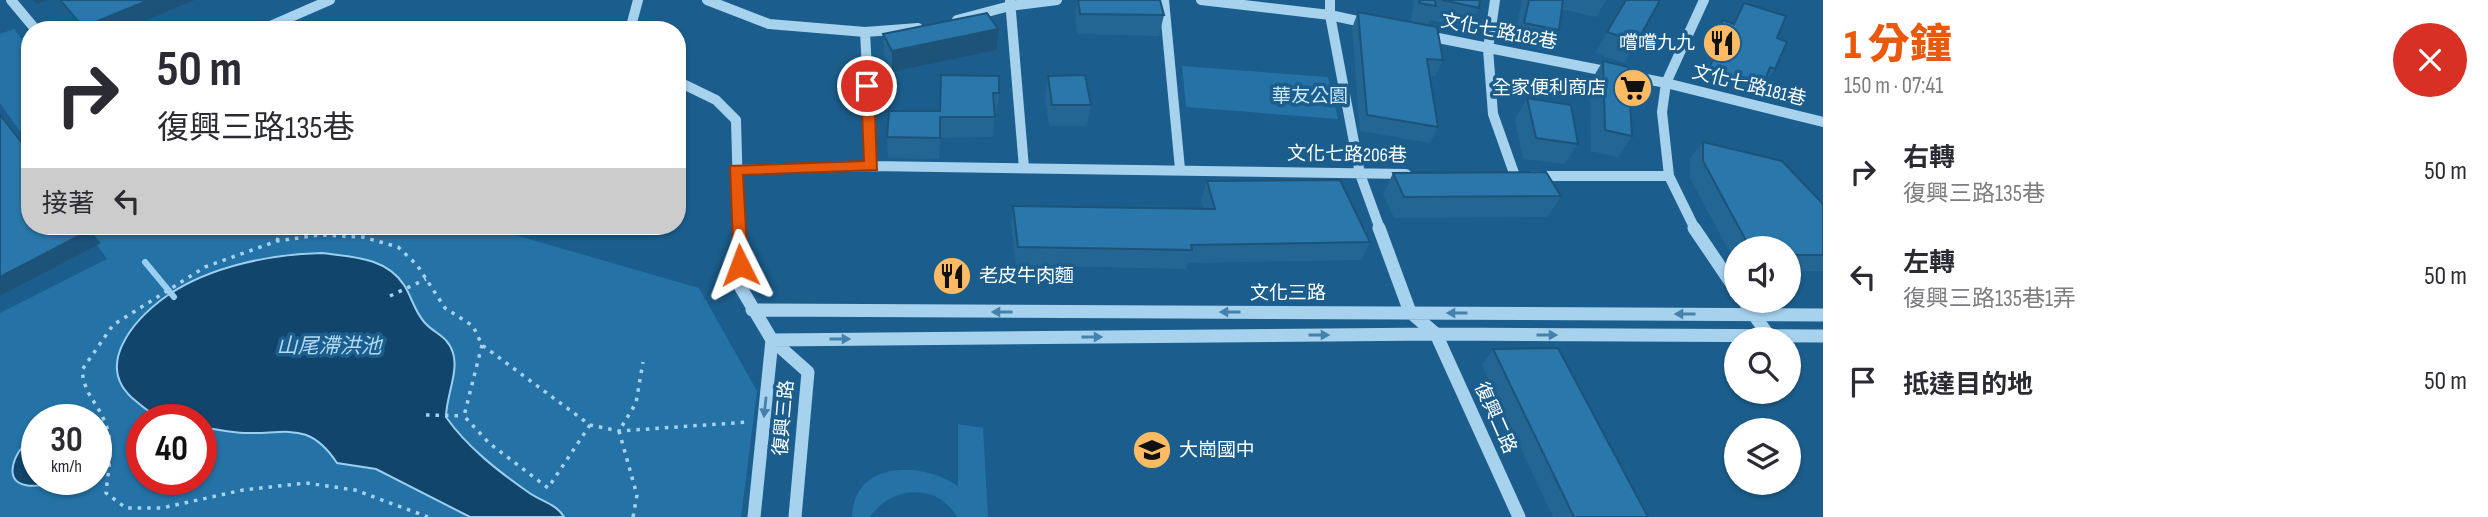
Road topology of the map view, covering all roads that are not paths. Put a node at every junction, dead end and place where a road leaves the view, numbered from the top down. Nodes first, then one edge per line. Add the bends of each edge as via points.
1 (11, 0) edge
2 (330, 0) edge
3 (638, 0) edge
4 (707, 0) edge
5 (1057, 0) edge
6 (1164, 0) edge
7 (1201, 0) edge
8 (1330, 0) edge
9 (1495, 0) edge
10 (1704, 0) edge
11 (1010, 3) edge
12 (1330, 15) junction
13 (28, 21) edge
14 (282, 21) edge
15 (632, 21) edge
16 (1382, 27) edge
17 (864, 32) junction
18 (1409, 32) edge
19 (1488, 49) junction
20 (1666, 83) junction
21 (686, 85) edge
22 (1823, 122) edge
23 (872, 166) junction
24 (1024, 168) junction
25 (1180, 169) junction
26 (736, 170) junction
27 (1360, 174) junction
28 (1424, 174) edge
29 (1502, 176) edge
30 (1515, 176) junction
31 (1669, 176) junction
32 (1724, 272) edge
33 (752, 310) junction
34 (1410, 312) junction
35 (1753, 315) junction
36 (1823, 315) edge
37 (1763, 327) edge
38 (1436, 334) junction
39 (1724, 335) edge
40 (1801, 336) edge
41 (1823, 336) edge
42 (772, 340) junction
43 (754, 517) edge
44 (794, 517) edge
45 (1519, 517) edge

1 - 13 street
2 - 14 street
3 - 15 street
4 - 17 street via 769,24
5 - 11 street
6 - 25 street
7 - 12 street
8 - 12 street
9 - 19 street
10 - 20 street
11 - 17 street via 935,25
11 - 24 street
12 - 16 street
12 - 27 street
17 - 23 street
18 - 19 street, 文化七路182巷
19 - 20 street, 文化七路182巷
19 - 30 street via 1493,114
20 - 22 street, 文化七路181巷
20 - 31 street via 1662,112
21 - 26 street, 復興三路 via 716,100 736,121
23 - 24 street, 文化七路206巷
23 - 26 street, 文化七路206巷
24 - 25 street, 文化七路206巷
25 - 27 street, 文化七路206巷
26 - 33 street, 復興三路 via 741,288
27 - 28 street, 文化七路206巷
27 - 34 street
29 - 30 street
30 - 31 street
31 - 32 street via 1695,229
34 -> 33 street, 文化三路
33 - 42 street, 復興三路
35 -> 34 street, 文化三路
34 - 38 street
35 - 36 street, 文化三路
35 - 37 street
38 -> 39 street
42 -> 38 street
38 - 45 street, 復興二路
40 - 41 street
42 -> 43 street, 復興三路
42 - 44 street, 復興三路 via 808,372

